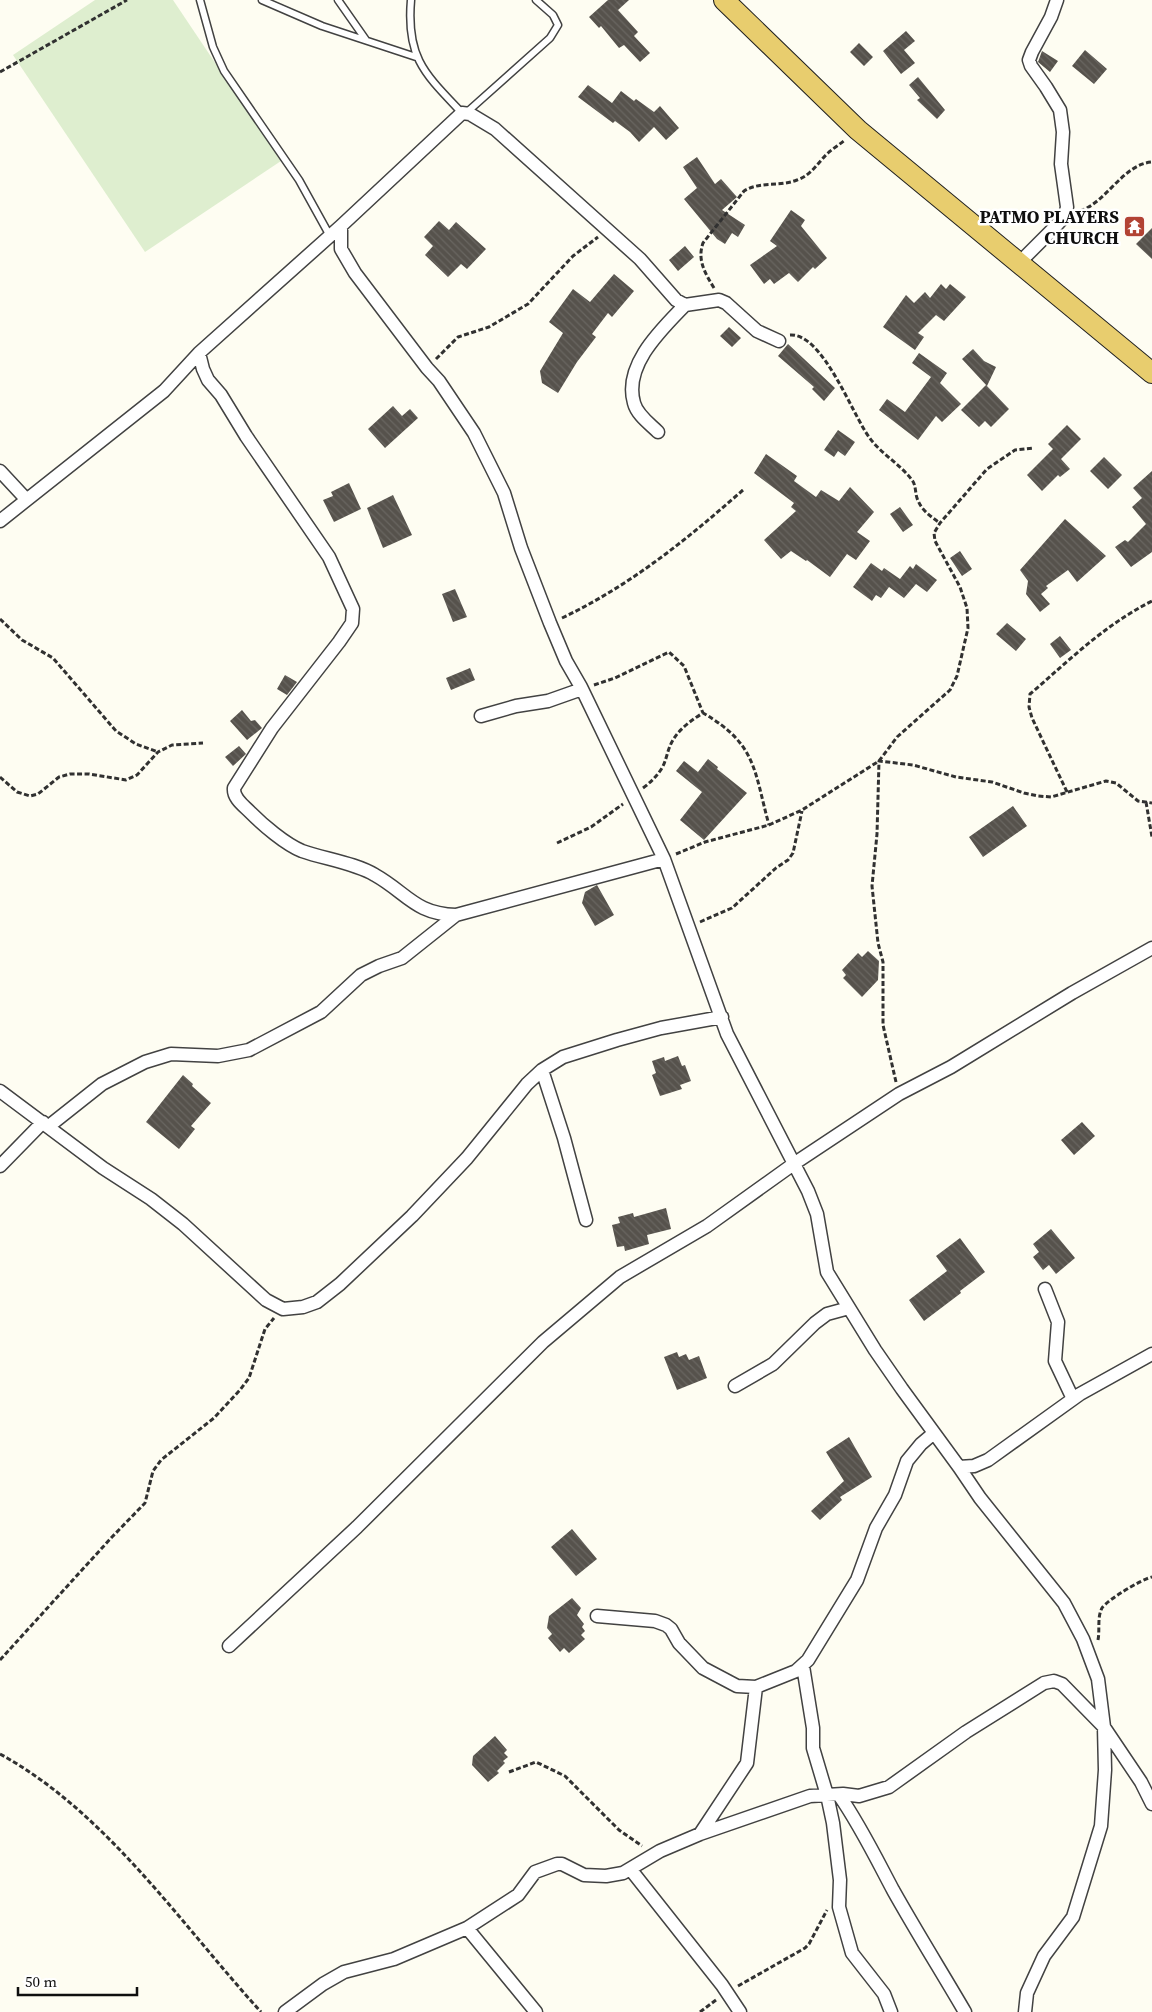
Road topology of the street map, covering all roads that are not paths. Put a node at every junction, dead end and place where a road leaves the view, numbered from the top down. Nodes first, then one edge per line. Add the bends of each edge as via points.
1 (200, 0) edge
2 (262, 0) edge
3 (338, 0) edge
4 (412, 0) edge
5 (536, 0) edge
6 (724, 0) edge
7 (1057, 0) edge
8 (366, 40) junction
9 (416, 57) junction
10 (464, 113) junction
11 (341, 226) junction
12 (330, 236) junction
13 (1019, 263) junction
14 (685, 305) junction
15 (779, 341) road end
16 (199, 353) junction
17 (1152, 373) edge
18 (658, 432) dead end
19 (0, 471) edge
20 (26, 499) junction
21 (0, 521) edge
22 (581, 688) junction
23 (481, 716) dead end
24 (664, 859) junction
25 (456, 915) junction
26 (1152, 948) edge
27 (722, 1017) junction
28 (542, 1070) junction
29 (0, 1090) edge
30 (46, 1124) junction
31 (795, 1163) junction
32 (0, 1166) edge
33 (586, 1220) dead end
34 (1045, 1289) dead end
35 (849, 1308) junction
36 (1152, 1354) edge
37 (735, 1386) dead end
38 (1073, 1399) junction
39 (934, 1433) junction
40 (959, 1466) junction
41 (598, 1616) dead end
42 (229, 1646) dead end
43 (803, 1666) junction
44 (756, 1687) junction
45 (1104, 1727) junction
46 (833, 1795) junction
47 (1150, 1796) edge
48 (700, 1834) junction
49 (631, 1870) junction
50 (467, 1928) junction
51 (285, 2012) edge
52 (536, 2012) edge
53 (740, 2012) edge
54 (891, 2012) edge
55 (965, 2012) edge
56 (1025, 2012) edge

1 - 12 lane via 213,47 224,72 293,172
2 - 8 lane via 322,26
3 - 8 lane
4 - 9 lane via 410,33
5 - 10 lane via 554,15 558,25 550,38
6 - 13 highway via 858,130
7 - 13 street via 1029,60 1056,101 1062,121 1061,164 1067,207 1064,216
8 - 9 lane
9 - 10 lane via 430,80
10 - 11 street
10 - 14 street via 495,129 640,259 676,300
11 - 12 street
11 - 22 street via 341,249 346,259 439,381 474,433 504,493 550,623
12 - 16 street
13 - 17 highway
14 - 15 street via 719,300 757,331
14 - 18 street via 652,340 642,356 632,390 634,404 640,414
16 - 20 street via 164,391
16 - 25 street via 208,380 329,557 353,609 352,623 340,642 272,728 234,788 237,800 262,824 300,850 374,874 419,907 439,914
19 - 20 street
20 - 21 street
22 - 23 street via 548,701
22 - 24 street
24 - 25 street
24 - 27 street
25 - 30 street via 402,958 361,976 321,1012 249,1050 218,1056 171,1054 145,1062 102,1084
26 - 31 street via 951,1067 899,1094
27 - 28 street via 618,1040 563,1057
27 - 31 street
28 - 30 street via 467,1158 412,1216 340,1284 317,1302 303,1308 283,1309 266,1300 183,1224
28 - 33 street
29 - 30 street
30 - 32 street
31 - 35 street via 817,1214 827,1272
31 - 42 street via 707,1226 620,1277 543,1342 357,1527
34 - 38 street via 1058,1322 1055,1361
35 - 37 street via 827,1314 773,1364
35 - 39 street
36 - 38 street
38 - 40 street via 988,1460 974,1466
39 - 40 street
39 - 43 street via 907,1461 895,1495 876,1528 857,1580
40 - 45 street via 980,1498 1064,1603 1083,1639 1098,1679
41 - 44 street via 655,1621 666,1625 703,1668 737,1686
43 - 44 street
43 - 46 street via 813,1748
44 - 48 street via 747,1763
45 - 46 street via 1062,1684 1054,1681 1044,1683 966,1732 889,1787 859,1796
45 - 47 street
45 - 56 street via 1101,1826 1072,1917 1044,1956 1027,1993
46 - 48 street via 810,1796
46 - 54 street via 839,1907 850,1950 884,1994
46 - 55 street via 855,1818
48 - 49 street via 655,1854
49 - 50 street via 606,1876 584,1875 558,1864 535,1872 518,1895
49 - 53 street
50 - 51 street via 394,1959 344,1972
50 - 52 street

